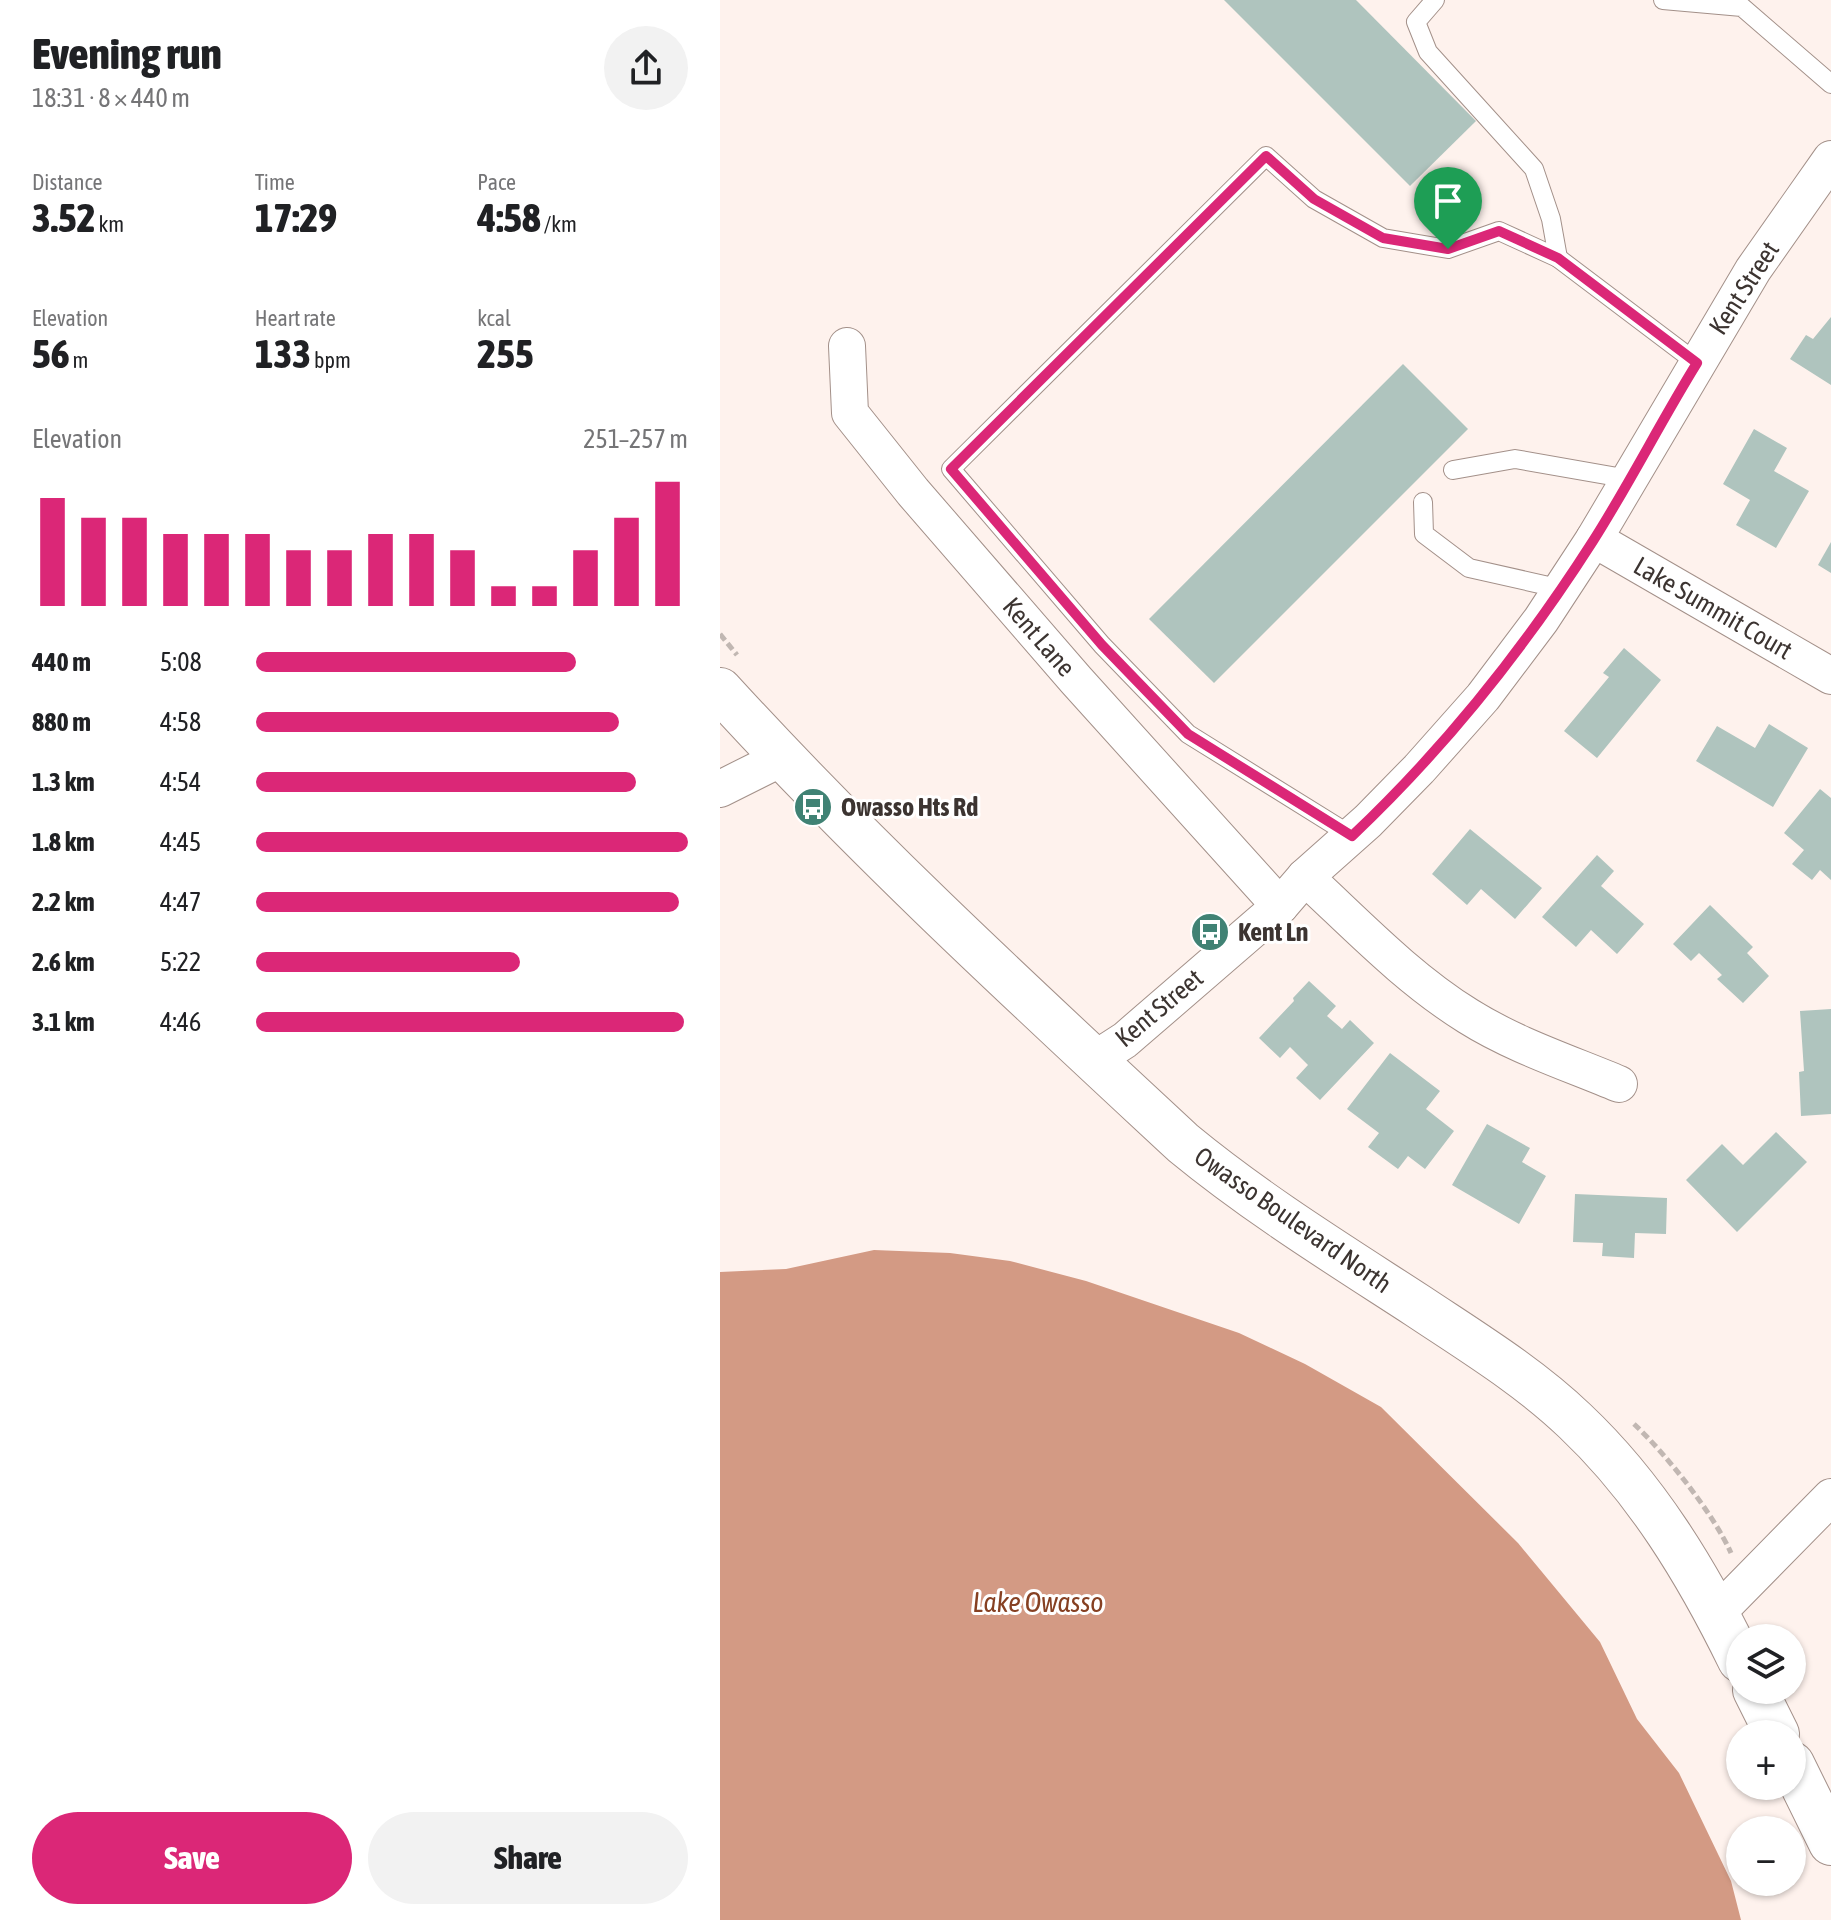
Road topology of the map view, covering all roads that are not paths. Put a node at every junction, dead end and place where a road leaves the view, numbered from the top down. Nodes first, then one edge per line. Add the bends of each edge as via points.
1 (1435, 0) edge
2 (1663, 0) edge
3 (1742, 3) edge
4 (1831, 84) edge
5 (1831, 159) edge
6 (1558, 258) junction
7 (847, 346) dead end
8 (1697, 363) junction
9 (1453, 470) dead end
10 (1629, 479) junction
11 (1423, 502) dead end
12 (1594, 539) junction
13 (1562, 589) junction
14 (729, 673) edge
15 (1831, 676) edge
16 (782, 758) junction
17 (720, 789) edge
18 (1352, 836) junction
19 (1305, 877) junction
20 (1280, 906) junction
21 (1094, 1060) junction
22 (1619, 1084) dead end
23 (1831, 1497) edge
24 (1731, 1598) junction
25 (1735, 1624) edge
26 (1806, 1792) edge
27 (1831, 1843) edge

1 - 6 lane via 1416,22 1428,52 1534,169
2 - 3 lane
3 - 4 lane
5 - 8 street, Kent Street via 1753,270
6 - 8 lane
6 - 18 lane via 1499,231 1448,249 1383,238 1314,199 1266,156 951,469 1102,645 1188,734
7 - 20 street, Kent Lane via 850,413 1076,680
8 - 10 street, Kent Street
9 - 10 lane via 1515,459
10 - 12 street, Kent Street
11 - 13 lane via 1424,534 1469,568
12 - 13 street, Kent Street
12 - 15 street, Lake Summit Court
13 - 18 street, Kent Street via 1483,697
14 - 16 street, Owasso Boulevard North
16 - 17 street
16 - 21 street, Owasso Boulevard North
18 - 19 street, Kent Street
19 - 20 street, Kent Street
19 - 22 street via 1399,965 1471,1018
20 - 21 street, Kent Street via 1125,1040
21 - 24 street, Owasso Boulevard North via 1228,1180 1486,1351 1575,1421 1619,1467 1694,1572
23 - 24 street
24 - 25 street, Owasso Boulevard North
26 - 27 street

